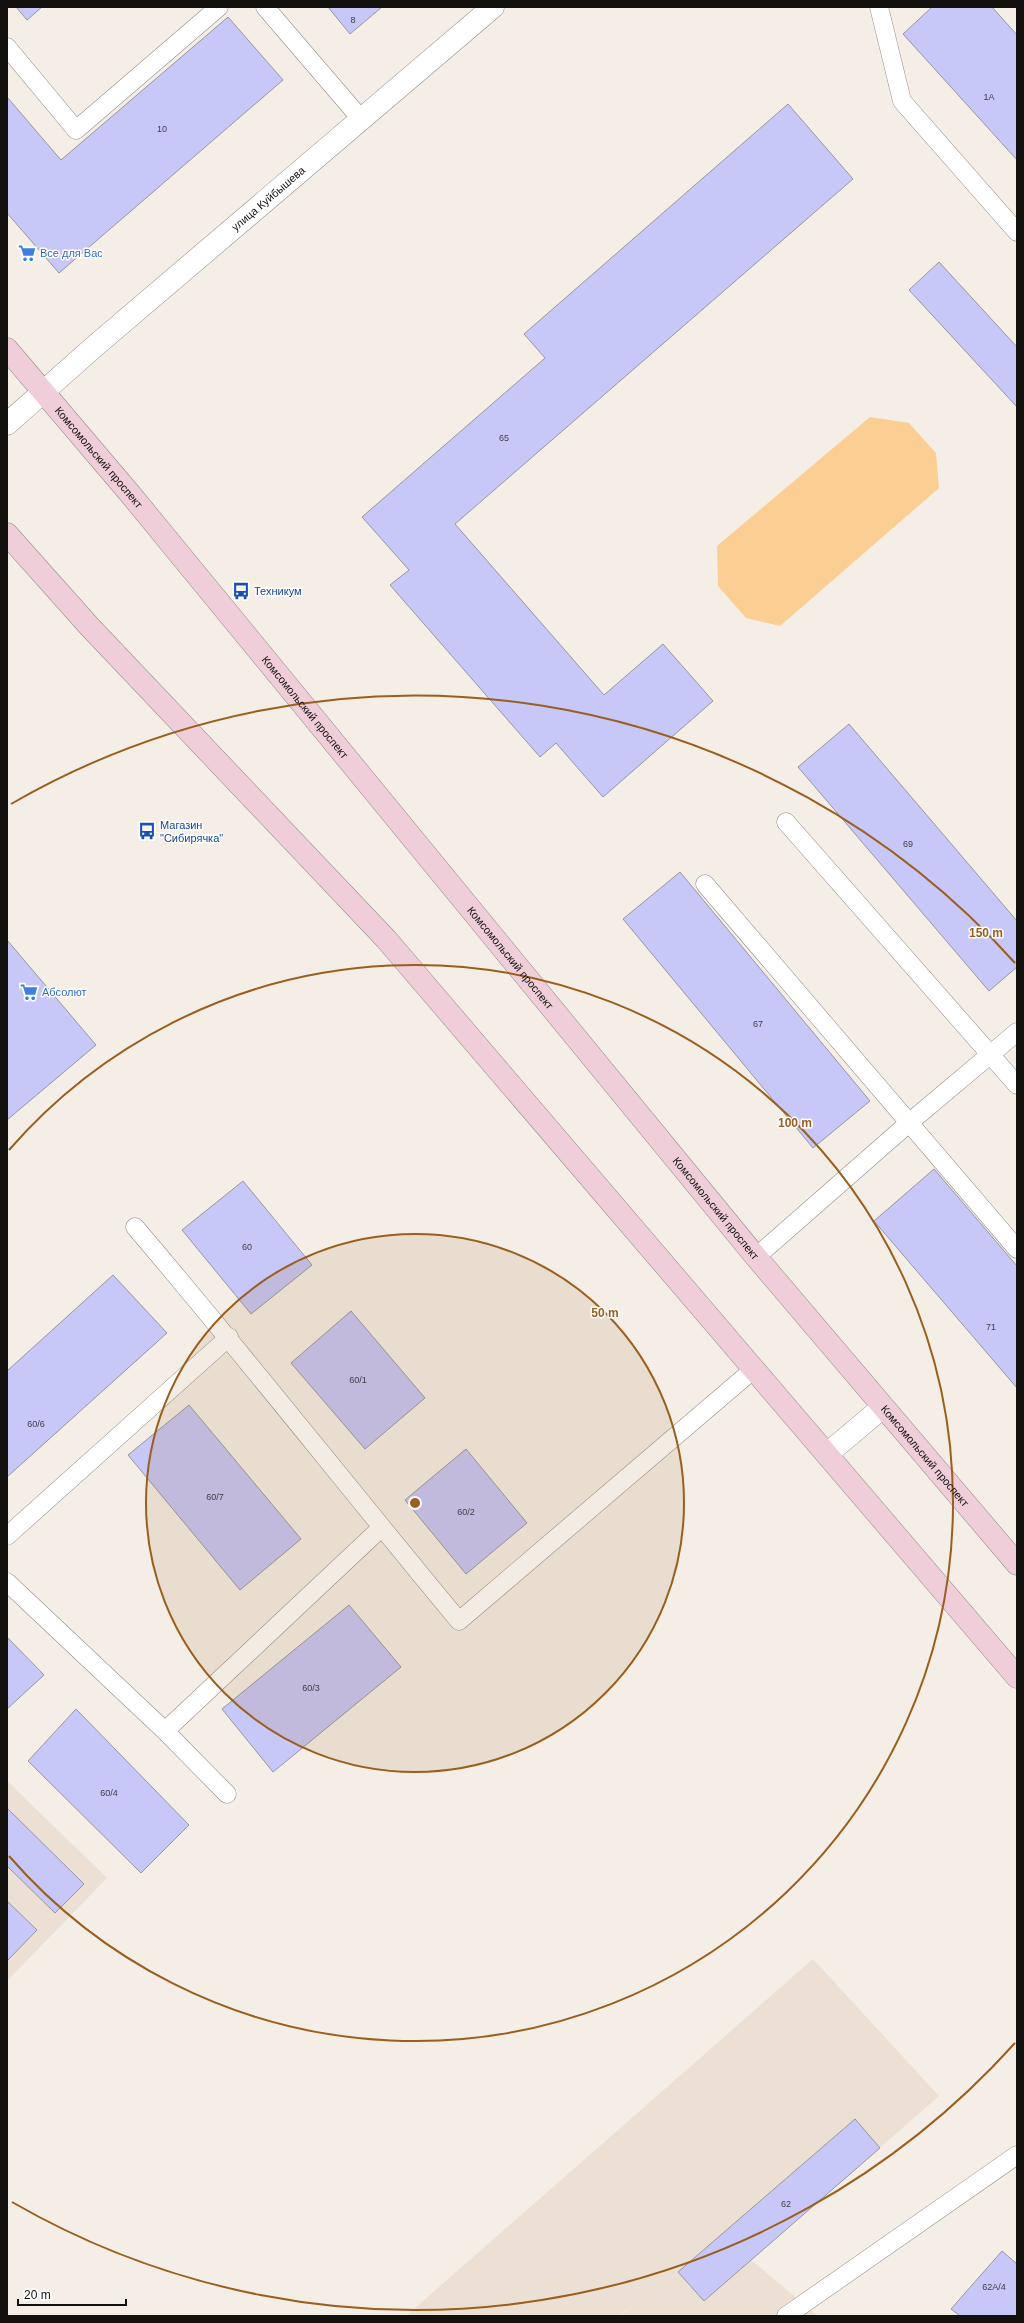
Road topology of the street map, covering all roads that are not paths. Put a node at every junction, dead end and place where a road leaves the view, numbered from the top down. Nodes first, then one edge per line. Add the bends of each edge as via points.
1 (219, 7) edge
2 (265, 7) edge
3 (493, 7) edge
4 (879, 7) edge
5 (7, 48) edge
6 (361, 119) junction
7 (1017, 232) edge
8 (7, 349) edge
9 (44, 391) junction
10 (7, 424) edge
11 (7, 534) edge
12 (786, 822) dead end
13 (705, 884) dead end
14 (1017, 1032) edge
15 (991, 1054) junction
16 (1017, 1085) edge
17 (910, 1122) junction
18 (135, 1227) dead end
19 (1017, 1249) edge
20 (756, 1257) junction
21 (229, 1337) junction
22 (754, 1369) junction
23 (883, 1407) junction
24 (828, 1454) junction
25 (381, 1528) junction
26 (7, 1536) edge
27 (1017, 1564) edge
28 (7, 1582) edge
29 (1017, 1677) edge
30 (165, 1731) junction
31 (227, 1794) dead end
32 (1017, 2155) edge
33 (786, 2316) edge

1 - 5 lane via 76,130
2 - 6 lane
3 - 6 street, улица Куйбышева
4 - 7 lane via 902,101
6 - 9 street, улица Куйбышева
8 - 9 main road, Комсомольский проспект
9 - 10 street, улица Куйбышева
9 - 20 main road, Комсомольский проспект
11 - 22 main road via 90,626 386,939
12 - 15 lane
13 - 17 lane
14 - 15 lane
15 - 16 lane
15 - 17 lane
17 - 19 lane
17 - 20 lane
18 - 21 lane
20 - 23 main road, Комсомольский проспект
21 - 25 lane
21 - 26 lane
22 - 24 main road
22 - 25 lane via 459,1621
23 - 24 street
23 - 27 main road, Комсомольский проспект
24 - 29 main road
25 - 30 lane
28 - 30 lane
30 - 31 lane
32 - 33 lane

